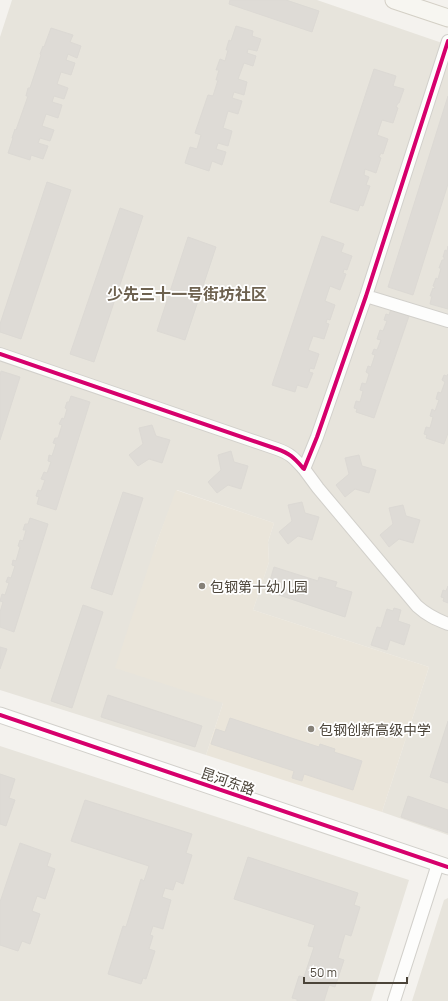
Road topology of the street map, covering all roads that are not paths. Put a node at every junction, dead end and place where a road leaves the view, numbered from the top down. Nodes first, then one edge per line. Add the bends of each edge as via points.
1 (394, 0) edge
2 (448, 18) edge
3 (448, 41) edge
4 (366, 296) junction
5 (448, 321) edge
6 (0, 354) edge
7 (304, 469) junction
8 (448, 624) edge
9 (0, 716) edge
10 (443, 865) edge
11 (394, 1001) edge

1 - 2 main road
3 - 4 street
4 - 5 street
4 - 7 street
6 - 7 street via 277,448 289,453
7 - 8 street via 417,606 434,619
9 - 10 street, 昆河东路
10 - 11 street

